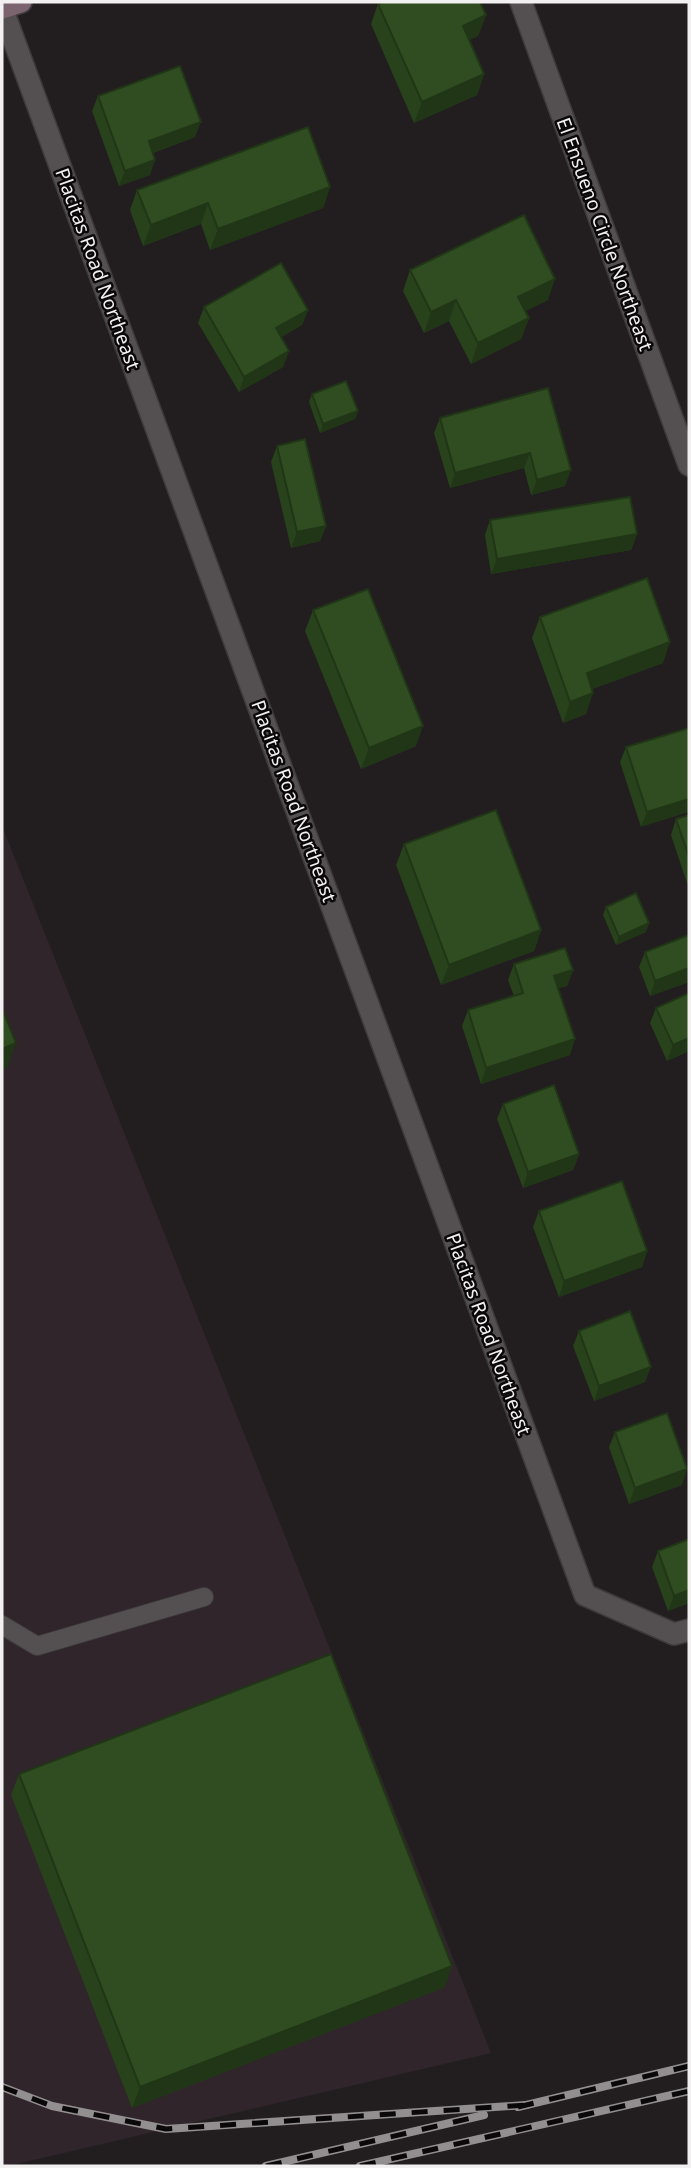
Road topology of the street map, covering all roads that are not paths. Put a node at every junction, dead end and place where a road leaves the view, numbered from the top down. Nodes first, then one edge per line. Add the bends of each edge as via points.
1 (21, 2) edge
2 (522, 2) edge
3 (2, 8) edge
4 (689, 466) edge
5 (204, 1597) dead end
6 (2, 1625) edge
7 (689, 1630) edge

1 - 3 street
2 - 4 street, El Ensueno Circle Northeast
3 - 7 street, Placitas Road Northeast via 585,1595 674,1634
5 - 6 lane via 37,1646

